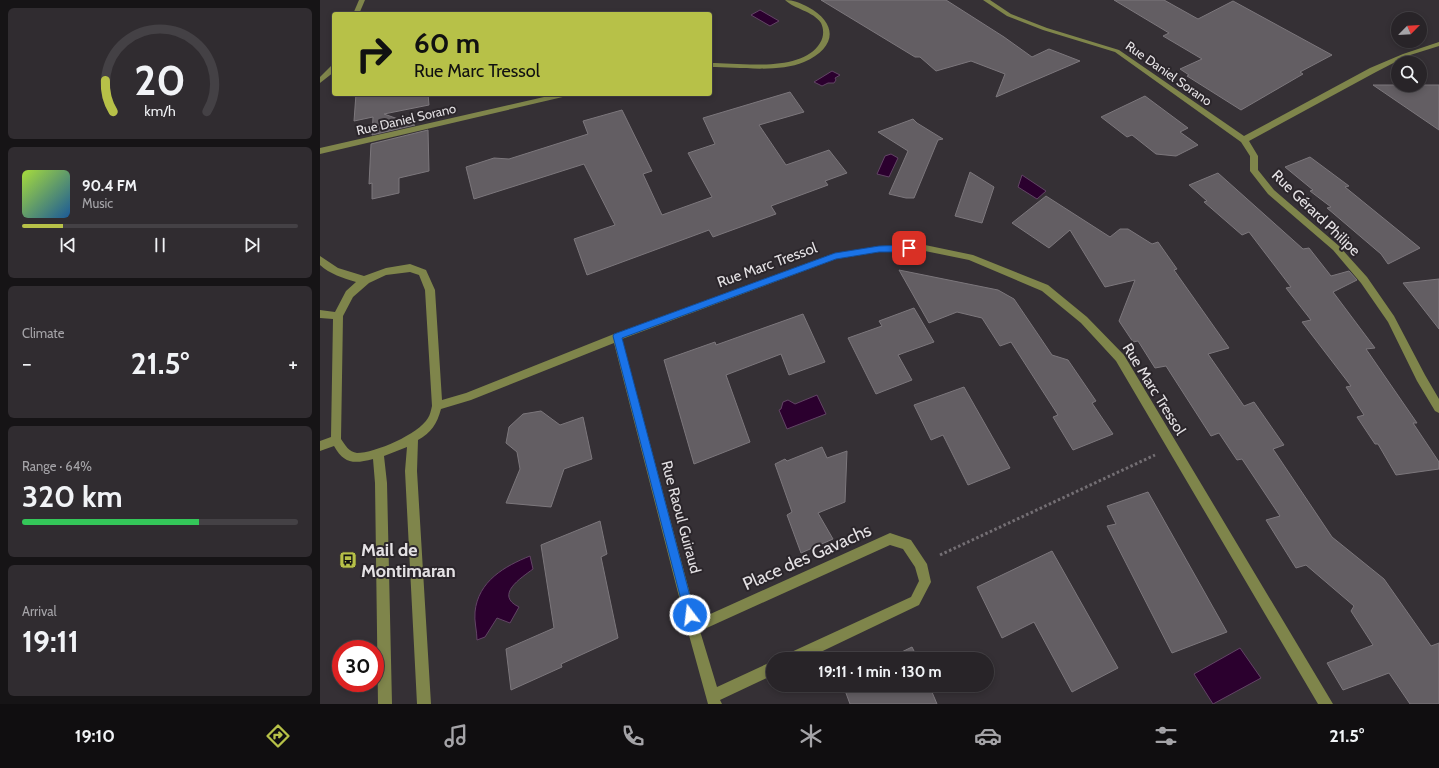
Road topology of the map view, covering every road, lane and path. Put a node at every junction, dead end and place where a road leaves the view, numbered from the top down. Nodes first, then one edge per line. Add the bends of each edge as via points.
1 (362, 0) edge
2 (788, 0) edge
3 (986, 0) edge
4 (357, 12) edge
5 (1439, 44) edge
6 (712, 65) edge
7 (332, 70) edge
8 (320, 81) edge
9 (558, 96) edge
10 (1244, 140) junction
11 (320, 151) edge
12 (320, 259) edge
13 (364, 280) junction
14 (320, 314) edge
15 (338, 316) junction
16 (617, 336) junction
17 (437, 406) junction
18 (1439, 408) edge
19 (413, 439) junction
20 (336, 440) junction
21 (320, 446) edge
22 (1172, 447) junction
23 (378, 453) junction
24 (921, 564) junction
25 (693, 628) junction
26 (807, 652) edge
27 (766, 672) edge
28 (714, 700) edge
29 (385, 704) edge
30 (424, 704) edge
31 (1326, 704) edge

1 - 4 street
2 - 6 street via 823,22 828,34 823,46 806,58 786,65
3 - 10 street, Rue Daniel Sorano via 1009,15 1045,29 1117,50
5 - 10 street via 1373,70
7 - 8 street
9 - 11 street, Rue Daniel Sorano
10 - 18 street, Rue Gérard Philipe via 1254,156 1254,171 1271,192 1336,248 1364,280 1391,319
12 - 13 street via 340,273
13 - 15 street via 348,294
13 - 17 street via 394,269 410,268 423,273 430,290
14 - 15 street
15 - 20 street
16 - 17 street, Rue Marc Tressol via 467,397
16 - 22 street, Rue Marc Tressol via 835,256 879,249 925,248 970,258 1038,285 1084,320 1120,358
16 - 25 street, Rue Raoul Guiraud
17 - 19 street via 433,420
19 - 23 street
19 - 30 street via 411,471
20 - 21 street
20 - 23 street via 343,452 356,458
22 - 24 path
22 - 31 street, Rue Marc Tressol
23 - 29 street via 381,484
24 - 25 street, Place des Gavachs via 907,544 890,539
24 - 26 street, Place des Gavachs via 925,582 916,601
25 - 28 street, Rue Raoul Guiraud
27 - 28 street

